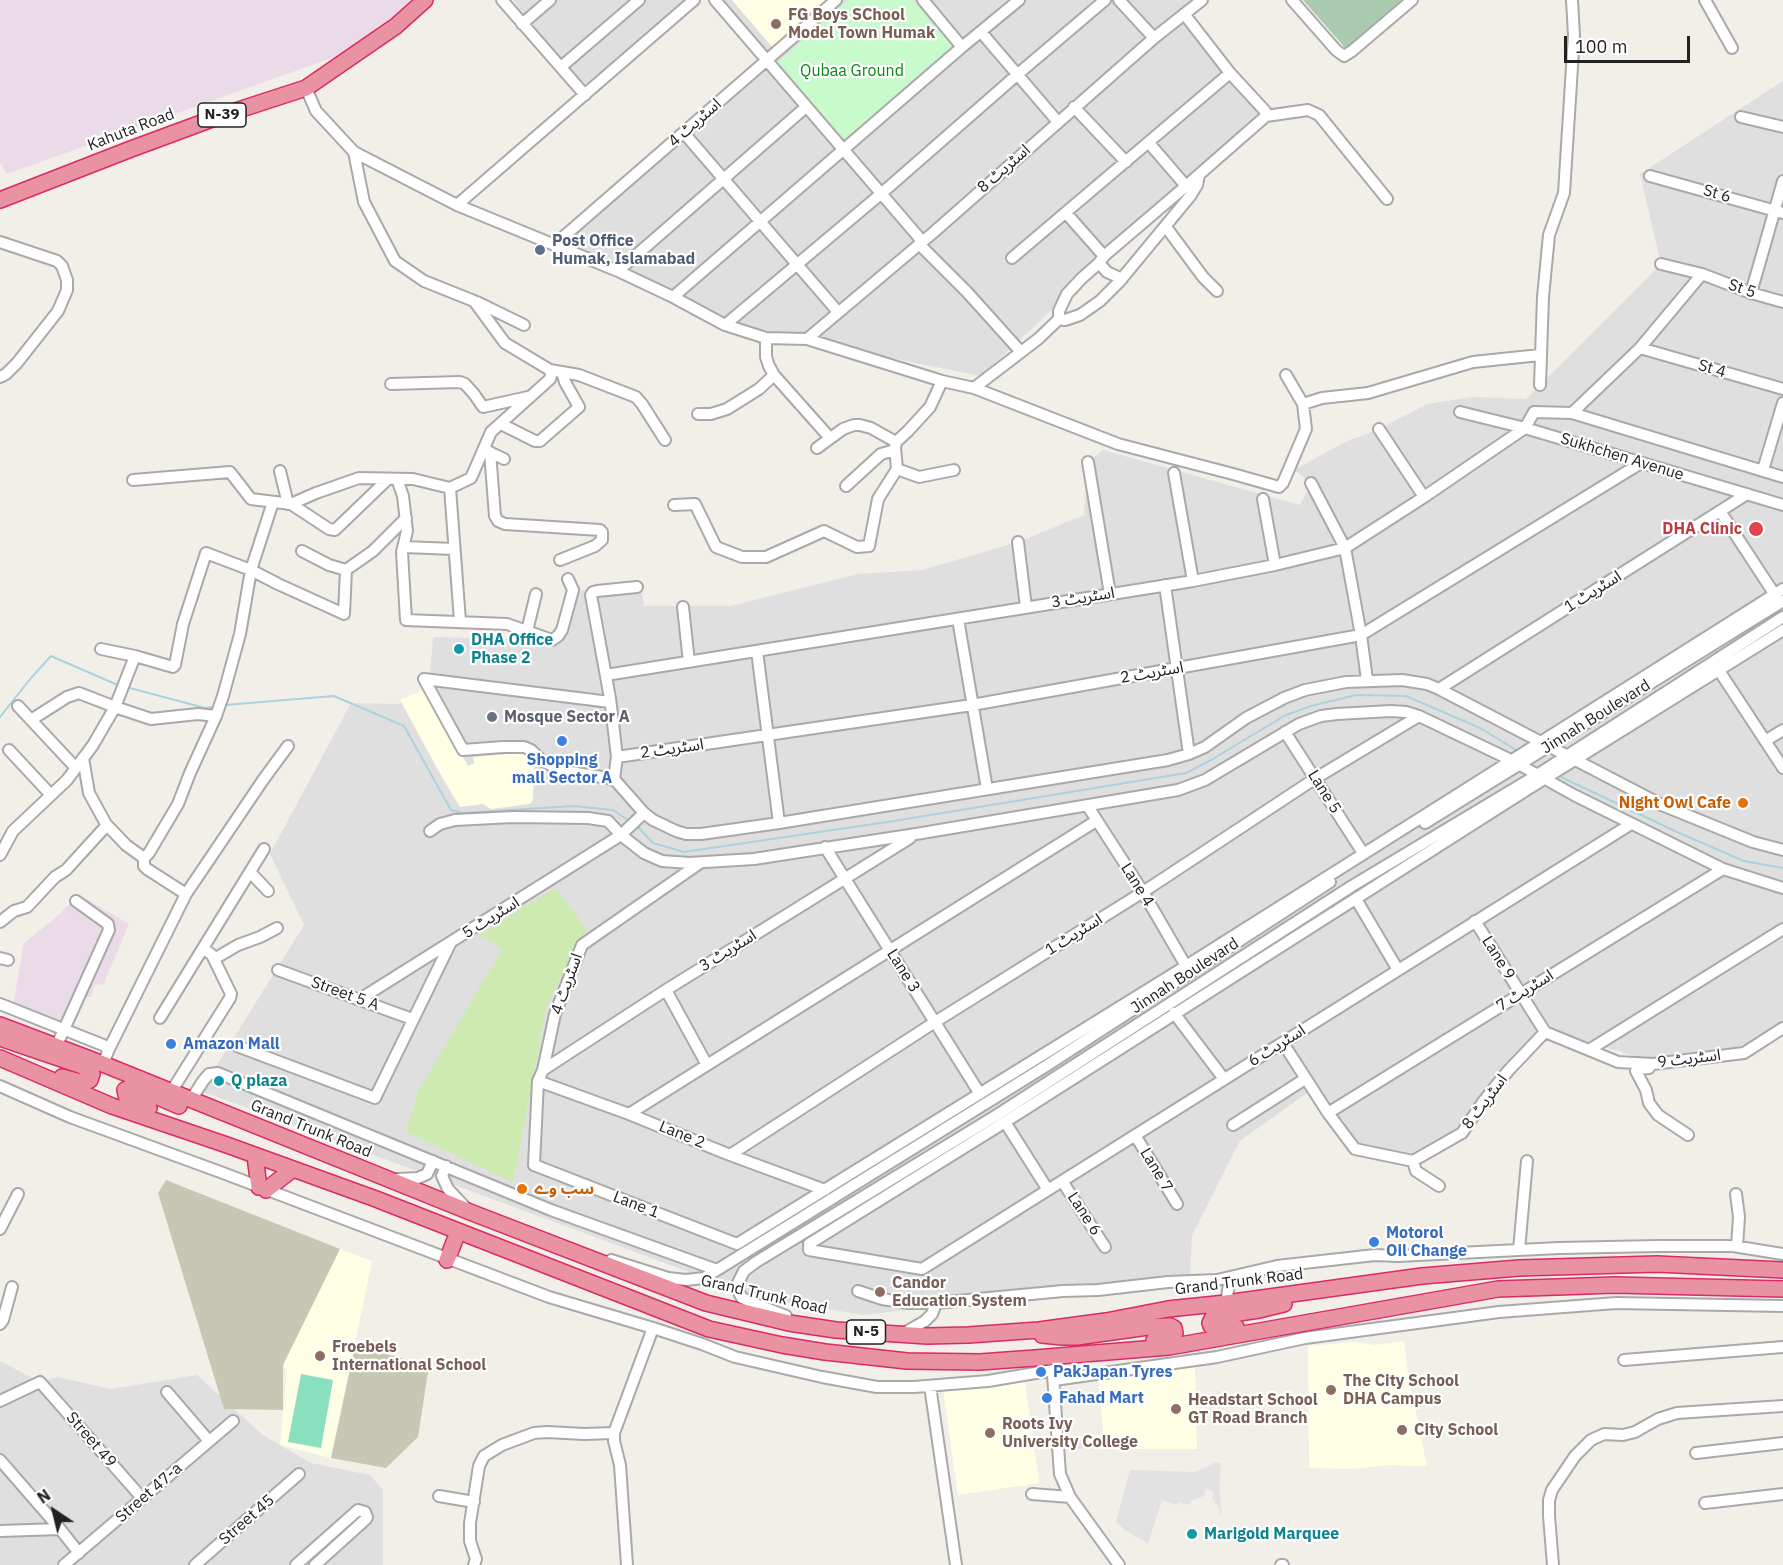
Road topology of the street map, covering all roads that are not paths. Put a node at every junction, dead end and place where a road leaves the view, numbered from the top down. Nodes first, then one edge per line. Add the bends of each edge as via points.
1 (425, 0) edge
2 (502, 0) edge
3 (550, 0) edge
4 (639, 0) edge
5 (694, 0) edge
6 (715, 0) edge
7 (836, 0) edge
8 (923, 0) edge
9 (1105, 0) edge
10 (1119, 0) edge
11 (1202, 0) edge
12 (1292, 0) edge
13 (1412, 0) edge
14 (1572, 0) edge
15 (1705, 0) edge
16 (1015, 1) edge
17 (1185, 15) junction
18 (522, 24) junction
19 (981, 32) junction
20 (1154, 38) junction
21 (962, 47) junction
22 (1732, 48) dead end
23 (767, 60) junction
24 (561, 68) junction
25 (1230, 73) junction
26 (1018, 74) junction
27 (306, 88) junction
28 (585, 94) junction
29 (806, 107) junction
30 (1074, 107) junction
31 (1266, 116) junction
32 (1741, 117) dead end
33 (1058, 122) junction
34 (1783, 127) edge
35 (684, 133) junction
36 (1149, 143) junction
37 (844, 150) junction
38 (354, 152) junction
39 (1126, 162) junction
40 (1199, 175) junction
41 (1650, 176) dead end
42 (724, 179) junction
43 (1783, 181) edge
44 (1186, 186) junction
45 (882, 193) junction
46 (1387, 199) dead end
47 (0, 200) edge
48 (457, 205) junction
49 (1779, 212) edge
50 (1066, 213) junction
51 (760, 222) junction
52 (1166, 227) junction
53 (0, 242) edge
54 (921, 243) junction
55 (554, 245) junction
56 (1011, 258) dead end
57 (1102, 259) junction
58 (796, 264) junction
59 (1661, 264) dead end
60 (618, 271) junction
61 (1702, 274) junction
62 (1122, 279) junction
63 (1217, 291) dead end
64 (1750, 293) junction
65 (673, 297) junction
66 (474, 301) junction
67 (1783, 302) edge
68 (838, 312) junction
69 (1059, 319) junction
70 (524, 325) dead end
71 (725, 325) junction
72 (766, 338) junction
73 (807, 339) junction
74 (1640, 348) junction
75 (1020, 352) junction
76 (1540, 355) junction
77 (556, 371) junction
78 (774, 375) junction
79 (1286, 375) dead end
80 (0, 377) edge
81 (942, 381) junction
82 (391, 384) dead end
83 (1540, 385) dead end
84 (974, 388) junction
85 (1783, 389) edge
86 (531, 396) junction
87 (1783, 403) edge
88 (1303, 405) junction
89 (1460, 412) dead end
90 (1572, 413) junction
91 (698, 414) dead end
92 (501, 424) junction
93 (1525, 428) junction
94 (1379, 429) dead end
95 (830, 438) junction
96 (665, 440) dead end
97 (895, 446) junction
98 (817, 448) dead end
99 (487, 451) junction
100 (504, 459) dead end
101 (1088, 462) dead end
102 (1641, 463) junction
103 (897, 469) junction
104 (954, 470) dead end
105 (1763, 470) junction
106 (280, 471) dead end
107 (1174, 473) dead end
108 (1783, 477) edge
109 (393, 479) junction
110 (133, 480) dead end
111 (1311, 483) dead end
112 (846, 486) dead end
113 (450, 488) junction
114 (1747, 494) junction
115 (1424, 497) junction
116 (1263, 499) dead end
117 (273, 502) junction
118 (289, 504) junction
119 (674, 505) dead end
120 (1783, 505) edge
121 (1720, 512) junction
122 (406, 518) junction
123 (1018, 542) dead end
124 (404, 547) junction
125 (1345, 548) junction
126 (454, 549) junction
127 (302, 551) dead end
128 (560, 560) dead end
129 (1275, 566) junction
130 (251, 570) junction
131 (346, 570) junction
132 (568, 579) dead end
133 (1193, 581) junction
134 (1165, 585) junction
135 (637, 587) dead end
136 (536, 594) dead end
137 (1110, 594) junction
138 (1780, 595) edge
139 (683, 608) dead end
140 (1026, 608) junction
141 (1783, 617) edge
142 (958, 619) junction
143 (460, 621) junction
144 (1783, 630) edge
145 (527, 631) junction
146 (1361, 635) junction
147 (101, 649) dead end
148 (757, 651) junction
149 (135, 656) junction
150 (689, 662) junction
151 (1178, 669) junction
152 (1718, 669) junction
153 (606, 675) junction
154 (1367, 680) junction
155 (1440, 689) junction
156 (610, 702) junction
157 (972, 705) junction
158 (18, 706) dead end
159 (115, 707) junction
160 (218, 709) junction
161 (1419, 716) junction
162 (31, 720) junction
163 (1783, 730) edge
164 (1285, 732) junction
165 (768, 735) junction
166 (1766, 741) junction
167 (1545, 744) junction
168 (288, 746) dead end
169 (9, 750) dead end
170 (1189, 754) junction
171 (616, 756) junction
172 (1570, 758) junction
173 (80, 763) junction
174 (1515, 763) junction
175 (1783, 768) edge
176 (1541, 777) junction
177 (1316, 778) junction
178 (614, 779) junction
179 (987, 789) junction
180 (51, 795) junction
181 (1087, 805) junction
182 (642, 815) junction
183 (1096, 821) junction
184 (779, 824) junction
185 (1631, 824) junction
186 (107, 825) junction
187 (430, 831) dead end
188 (625, 832) junction
189 (916, 834) junction
190 (825, 847) junction
191 (264, 849) dead end
192 (1783, 850) edge
193 (1363, 853) junction
194 (0, 855) edge
195 (144, 858) junction
196 (700, 863) junction
197 (1723, 869) junction
198 (250, 872) junction
199 (844, 878) junction
200 (1783, 888) edge
201 (268, 891) dead end
202 (1143, 892) junction
203 (186, 894) junction
204 (1356, 899) junction
205 (76, 901) dead end
206 (1285, 908) junction
207 (1475, 921) junction
208 (0, 922) edge
209 (276, 927) dead end
210 (1298, 928) junction
211 (1783, 929) edge
212 (450, 943) junction
213 (203, 948) junction
214 (890, 950) junction
215 (214, 959) junction
216 (1186, 966) junction
217 (278, 970) dead end
218 (1398, 970) junction
219 (666, 990) junction
220 (1521, 994) junction
221 (360, 999) junction
222 (0, 1004) edge
223 (1174, 1013) junction
224 (160, 1018) dead end
225 (412, 1019) junction
226 (935, 1022) junction
227 (0, 1025) edge
228 (1783, 1028) edge
229 (64, 1030) junction
230 (1545, 1032) junction
231 (0, 1038) edge
232 (1283, 1042) junction
233 (237, 1046) dead end
234 (56, 1047) junction
235 (109, 1049) junction
236 (1589, 1050) junction
237 (0, 1052) edge
238 (0, 1059) edge
239 (103, 1064) junction
240 (1653, 1064) junction
241 (707, 1065) junction
242 (1046, 1066) junction
243 (543, 1070) junction
244 (1054, 1079) junction
245 (1224, 1079) junction
246 (1305, 1079) junction
247 (538, 1081) junction
248 (0, 1086) edge
249 (171, 1092) junction
250 (980, 1094) junction
251 (191, 1100) junction
252 (1328, 1113) junction
253 (629, 1114) junction
254 (1005, 1122) junction
255 (250, 1124) junction
256 (1233, 1125) dead end
257 (934, 1129) junction
258 (1135, 1135) junction
259 (1688, 1135) dead end
260 (227, 1145) junction
261 (949, 1150) junction
262 (255, 1155) junction
263 (730, 1155) junction
264 (433, 1161) junction
265 (1413, 1161) junction
266 (1527, 1161) dead end
267 (534, 1165) joint
268 (446, 1166) junction
269 (293, 1169) junction
270 (388, 1179) junction
271 (1062, 1181) junction
272 (1439, 1186) dead end
273 (263, 1189) junction
274 (825, 1190) junction
275 (1048, 1190) junction
276 (18, 1194) dead end
277 (1736, 1194) dead end
278 (1177, 1204) dead end
279 (470, 1212) junction
280 (783, 1228) junction
281 (0, 1229) edge
282 (458, 1232) junction
283 (799, 1236) junction
284 (1737, 1246) junction
285 (1105, 1247) dead end
286 (1519, 1250) junction
287 (570, 1251) junction
288 (1783, 1254) edge
289 (447, 1260) junction
290 (717, 1270) junction
291 (1783, 1270) edge
292 (1230, 1278) junction
293 (1367, 1284) junction
294 (1616, 1285) junction
295 (12, 1287) dead end
296 (1783, 1290) edge
297 (858, 1291) dead end
298 (936, 1303) junction
299 (1226, 1303) junction
300 (1616, 1303) junction
301 (1783, 1306) edge
302 (1320, 1320) junction
303 (0, 1324) edge
304 (653, 1328) junction
305 (836, 1330) junction
306 (1018, 1331) junction
307 (901, 1335) junction
308 (1783, 1347) edge
309 (1624, 1359) dead end
310 (1052, 1366) junction
311 (930, 1386) junction
312 (167, 1392) dead end
313 (0, 1401) edge
314 (1783, 1406) edge
315 (233, 1421) dead end
316 (614, 1433) junction
317 (209, 1441) junction
318 (1783, 1443) edge
319 (1696, 1453) dead end
320 (0, 1460) edge
321 (299, 1474) dead end
322 (1032, 1494) dead end
323 (1783, 1494) edge
324 (439, 1496) dead end
325 (1070, 1497) junction
326 (142, 1498) junction
327 (474, 1502) junction
328 (1705, 1503) dead end
329 (60, 1529) junction
330 (0, 1531) edge
331 (79, 1553) junction
332 (64, 1565) edge
333 (195, 1565) edge
334 (296, 1565) edge
335 (315, 1565) edge
336 (474, 1565) edge
337 (627, 1565) edge
338 (956, 1565) edge
339 (1119, 1565) edge
340 (1553, 1565) edge

1 - 27 highway, Kahuta Road / N-39 via 396,26
2 - 18 street
3 - 18 street
4 - 24 street
5 - 28 street
6 - 23 street
7 - 23 street, اسٹریٹ 4
8 - 21 street
9 - 26 street
10 - 20 street
11 - 17 street, اسٹریٹ 8
12 - 13 street via 1344,56
14 - 76 street via 1574,36 1564,193 1550,235
15 - 22 street
16 - 19 street
17 - 20 street, اسٹریٹ 8
17 - 25 street
18 - 24 street
19 - 21 street
19 - 26 street
20 - 30 street, اسٹریٹ 8
21 - 37 street
23 - 29 street
23 - 35 street, اسٹریٹ 4
24 - 28 street
25 - 31 street via 1266,111
25 - 36 street
26 - 33 street
26 - 45 street
27 - 38 street via 316,111
27 - 47 highway, Kahuta Road / N-39 via 131,148
28 - 48 street
29 - 37 street
29 - 42 street
30 - 33 street, اسٹریٹ 8
30 - 39 street
31 - 40 street
31 - 46 street via 1308,110 1319,115
32 - 34 street
33 - 54 street, اسٹریٹ 8
35 - 42 street
35 - 55 street, اسٹریٹ 4
36 - 39 street
36 - 44 street
37 - 45 street
37 - 51 street
38 - 48 street
38 - 66 street via 364,202 395,261 424,281
39 - 50 street
40 - 44 street
40 - 52 street via 1191,195
41 - 49 street, St 6
42 - 51 street
42 - 60 street
43 - 49 street
44 - 57 street
45 - 54 street
45 - 58 street
48 - 55 street
49 - 64 street
50 - 56 street
50 - 57 street
51 - 58 street
51 - 65 street
52 - 62 street
52 - 63 street
53 - 80 street via 57,261 67,280 58,310 17,363
54 - 68 street, اسٹریٹ 8
54 - 75 street
55 - 60 street
57 - 62 street via 1113,276
57 - 69 street via 1067,294
58 - 68 street
58 - 71 street
59 - 61 street, St 5
60 - 65 street
61 - 64 street, St 5
61 - 74 street
62 - 69 street via 1080,315
64 - 67 street, St 5
65 - 71 street
66 - 70 street
66 - 77 street via 505,342
68 - 73 street, اسٹریٹ 8
69 - 75 street
71 - 72 street
72 - 73 street
72 - 78 street via 766,357
73 - 81 street
74 - 85 street, St 4
74 - 90 street
75 - 84 street
76 - 83 street
76 - 88 street via 1473,362 1368,393 1322,398
77 - 86 street
77 - 92 street via 579,407 540,441
77 - 96 street via 636,397
78 - 91 street via 727,409
78 - 95 street
79 - 88 street
81 - 84 street
81 - 97 street via 930,407
82 - 86 street via 460,382 483,407
84 - 88 street via 1118,444 1279,487 1306,429
86 - 92 street
87 - 105 street
89 - 93 street, Sukhchen Avenue
90 - 93 street, Sukhchen Avenue via 1534,412
90 - 105 street, Sukhchen Avenue
92 - 99 street via 492,432
93 - 102 street, Sukhchen Avenue
93 - 115 street, اسٹریٹ 3
94 - 115 street
95 - 97 street via 843,429 860,425 871,428
95 - 98 street
97 - 103 street
97 - 112 street
99 - 100 street
99 - 113 street via 471,478
99 - 128 street via 498,521 602,532 602,540 595,546
101 - 137 street
102 - 114 street, Sukhchen Avenue
102 - 146 street, اسٹریٹ 2
103 - 104 street via 919,477
103 - 119 street via 878,499 869,546 857,547 824,531 766,557 742,557 716,547 695,504
105 - 108 street, Sukhchen Avenue
106 - 118 street
107 - 133 street
109 - 113 street via 413,479
109 - 118 street via 359,478
109 - 118 street via 335,530
109 - 122 street via 403,496
110 - 117 street via 230,472 251,499
111 - 125 street
113 - 126 street
114 - 120 street, Sukhchen Avenue
114 - 121 street, اسٹریٹ 1
115 - 125 street, اسٹریٹ 3
116 - 129 street
117 - 118 street
117 - 130 street
121 - 138 street
121 - 155 street, اسٹریٹ 1
122 - 124 street
122 - 131 street via 373,551
123 - 140 street
124 - 126 street
124 - 143 street via 406,620
125 - 129 street, اسٹریٹ 3
125 - 146 street
126 - 143 street
127 - 131 street
129 - 133 street, اسٹریٹ 3
130 - 131 street via 344,614
130 - 149 street via 206,553 183,624 175,666
130 - 160 street via 240,634
132 - 145 street via 573,590 558,636 552,640
133 - 134 street, اسٹریٹ 3
134 - 137 street, اسٹریٹ 3
134 - 151 street
135 - 153 street via 591,595
136 - 145 street
137 - 140 street, اسٹریٹ 3
138 - 167 street, Jinnah Boulevard
139 - 150 street
140 - 142 street, اسٹریٹ 3
141 - 172 street, Jinnah Boulevard
142 - 148 street, اسٹریٹ 3
142 - 157 street
143 - 145 street via 507,624
144 - 152 street
146 - 151 street, اسٹریٹ 2
146 - 154 street
147 - 149 street
148 - 150 street, اسٹریٹ 3
148 - 165 street
149 - 159 street
150 - 153 street, اسٹریٹ 3
151 - 157 street, اسٹریٹ 2
151 - 170 street
152 - 166 street
152 - 172 street
153 - 156 street
154 - 155 street via 1402,680
154 - 170 street via 1324,685 1284,698
155 - 167 street
156 - 171 street
156 - 178 street via 424,679 463,750 524,747 564,771
157 - 165 street, اسٹریٹ 2
157 - 179 street
158 - 162 street
159 - 160 street via 151,719
159 - 162 street via 78,693
159 - 173 street
160 - 195 street via 178,804
161 - 164 street via 1391,711 1337,714 1321,716
161 - 174 street
161 - 177 street, اسٹریٹ 1
162 - 173 street
163 - 166 street
164 - 177 street, Lane 5
164 - 181 street via 1191,787
165 - 171 street, اسٹریٹ 2
165 - 184 street
166 - 175 street
167 - 172 street
167 - 174 street, Jinnah Boulevard
168 - 203 street
169 - 180 street
170 - 179 street
171 - 178 street
172 - 176 street, Jinnah Boulevard
172 - 192 street via 1662,805
173 - 180 street
173 - 186 street via 89,793
174 - 176 street
174 - 193 street
174 - 206 street, Jinnah Boulevard
176 - 185 street
176 - 204 street
176 - 210 street, Jinnah Boulevard via 1352,886
177 - 193 street, Lane 5
177 - 202 street, اسٹریٹ 1
178 - 182 street
179 - 184 street
180 - 194 street via 13,831
181 - 183 street, Lane 4
181 - 189 street
182 - 184 street via 686,834
182 - 188 street, اسٹریٹ 5
183 - 202 street, Lane 4
183 - 214 street
185 - 197 street
185 - 207 street, اسٹریٹ 6
186 - 195 street
186 - 208 street via 27,907
187 - 188 street via 455,820 513,817 588,818 608,821
188 - 196 street via 652,858
188 - 212 street, اسٹریٹ 5
189 - 190 street
189 - 199 street, اسٹریٹ 3
190 - 196 street
190 - 199 street, Lane 3
191 - 198 street
193 - 206 street
195 - 203 street via 147,869
196 - 243 street, اسٹریٹ 4 via 582,945 555,1014
197 - 200 street
197 - 220 street, اسٹریٹ 7
198 - 201 street
198 - 213 street
199 - 214 street, Lane 3
199 - 219 street, اسٹریٹ 3
202 - 216 street, Lane 4
202 - 226 street, اسٹریٹ 1
203 - 235 street
204 - 210 street
204 - 218 street
205 - 229 street via 110,927
206 - 216 street
206 - 242 street, Jinnah Boulevard
207 - 218 street, اسٹریٹ 6
207 - 220 street, Lane 9
209 - 215 street
210 - 223 street
210 - 244 street, Jinnah Boulevard
211 - 236 street
212 - 221 street, اسٹریٹ 5
212 - 225 street
213 - 215 street
213 - 224 street
214 - 226 street, Lane 3
214 - 241 street
215 - 249 street via 231,991 230,998
216 - 250 street
217 - 221 street, Street 5 A
218 - 232 street, اسٹریٹ 6
219 - 241 street
219 - 243 street, اسٹریٹ 3
220 - 230 street
220 - 252 street, اسٹریٹ 7
221 - 225 street, Street 5 A
222 - 229 street
223 - 245 street
223 - 254 street
225 - 233 street via 375,1098
226 - 250 street, Lane 3
226 - 263 street, اسٹریٹ 1
227 - 234 highway, Grand Trunk Road / N-5
228 - 240 street, اسٹریٹ 9 via 1744,1053
229 - 234 street
229 - 235 street
230 - 236 street
230 - 265 street, اسٹریٹ 8 via 1489,1094 1462,1133
231 - 237 highway via 85,1067 92,1074 86,1082 76,1081
232 - 245 street, اسٹریٹ 6
232 - 246 street
234 - 239 highway, Grand Trunk Road / N-5
235 - 239 street
236 - 240 street, اسٹریٹ 9 via 1618,1062
238 - 260 highway, N-5 via 112,1106
239 - 249 highway, Grand Trunk Road / N-5
240 - 259 street via 1636,1071 1647,1099 1658,1115
241 - 253 street
242 - 244 street
242 - 257 street, Jinnah Boulevard
243 - 247 street, اسٹریٹ 4
244 - 261 street, Jinnah Boulevard
245 - 258 street, اسٹریٹ 6
246 - 252 street
246 - 256 street
247 - 253 street, Lane 2
247 - 267 street, اسٹریٹ 4
248 - 273 street via 70,1117
249 - 251 highway, Grand Trunk Road / N-5
250 - 257 street
251 - 255 highway, Grand Trunk Road / N-5
251 - 264 street via 209,1074 218,1073
252 - 265 street via 1355,1149
253 - 263 street, Lane 2
254 - 261 street
254 - 275 street
255 - 260 highway via 232,1125 134,1086 125,1090 127,1099 206,1130
255 - 270 highway, Grand Trunk Road / N-5
257 - 274 street
257 - 280 street, Jinnah Boulevard
258 - 271 street, اسٹریٹ 6
258 - 278 street, Lane 7
260 - 262 highway, N-5
261 - 275 street, اسٹریٹ 6 via 809,1244 809,1250 922,1269
261 - 283 street, Jinnah Boulevard
262 - 269 highway, N-5
262 - 273 highway
263 - 274 street, Lane 2
264 - 268 street
264 - 270 street via 427,1173 418,1178
265 - 272 street via 1416,1172
266 - 286 street
267 - 274 street, Lane 1 via 737,1244
268 - 279 street via 442,1176 448,1189
268 - 290 street via 551,1210
269 - 273 highway
269 - 282 highway, N-5
270 - 279 highway, Grand Trunk Road / N-5
271 - 275 street, اسٹریٹ 6
271 - 285 street, Lane 6
273 - 289 street
276 - 281 street
277 - 284 street
279 - 287 highway, Grand Trunk Road / N-5
280 - 283 street
280 - 290 street, Jinnah Boulevard
282 - 289 highway
282 - 310 highway, N-5 via 710,1329 825,1352 907,1361
283 - 305 street, Jinnah Boulevard via 744,1271 738,1291 742,1298 766,1309
284 - 286 street
284 - 288 street
286 - 292 street via 1353,1257 1277,1266
287 - 290 street, Jinnah Boulevard via 668,1278 704,1278
287 - 305 highway, Grand Trunk Road / N-5 via 706,1303
289 - 304 street via 549,1298
291 - 293 highway, Grand Trunk Road / N-5 via 1657,1264 1519,1268
292 - 298 street
292 - 299 street
293 - 299 highway, Grand Trunk Road / N-5
293 - 302 highway via 1213,1317 1210,1323 1222,1329
294 - 296 highway, N-5
294 - 300 street
294 - 302 highway, N-5 via 1498,1289
295 - 303 street
297 - 298 street via 882,1299
298 - 307 street via 925,1321
299 - 306 highway, Grand Trunk Road / N-5
300 - 301 street
300 - 310 street via 1499,1312 1305,1338 1217,1357
302 - 310 highway, N-5
304 - 311 street via 735,1358 822,1377 877,1387
304 - 316 street
305 - 307 highway, Grand Trunk Road / N-5
306 - 307 highway, Grand Trunk Road / N-5
306 - 310 highway via 1062,1337 1172,1326 1175,1329 1173,1336 1098,1348
308 - 309 street
310 - 311 street via 988,1381
310 - 325 street via 1060,1474
311 - 338 street
312 - 317 street
313 - 326 street, Street 49 via 40,1382
314 - 340 street via 1677,1413 1635,1432 1604,1434 1591,1440 1552,1490 1549,1516
315 - 317 street, Street 47-a
316 - 327 street via 547,1432 502,1445 484,1456 479,1466
316 - 337 street
317 - 326 street, Street 47-a
318 - 319 street
320 - 329 street
321 - 333 street, Street 45
322 - 325 street
323 - 328 street
324 - 327 street
325 - 339 street
326 - 331 street, Street 47-a
327 - 336 street via 470,1536
329 - 330 street
329 - 331 street
331 - 332 street, Street 47-a
334 - 335 street via 358,1510 365,1512 366,1519

